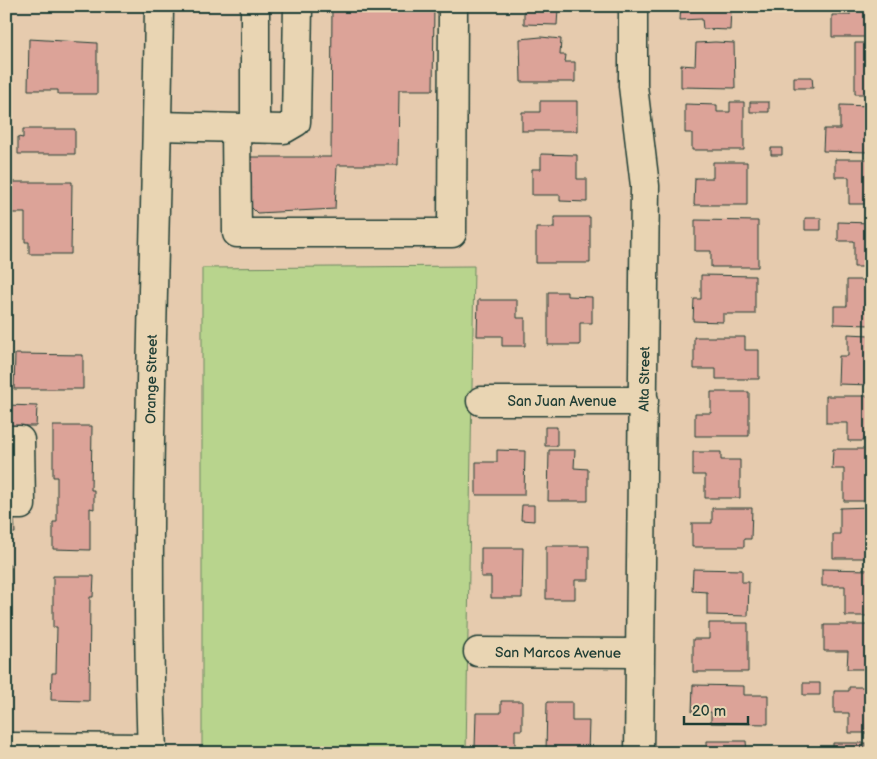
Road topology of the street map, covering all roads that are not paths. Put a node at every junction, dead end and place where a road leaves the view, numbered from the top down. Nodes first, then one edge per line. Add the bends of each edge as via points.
1 (159, 6) edge
2 (255, 6) edge
3 (298, 6) edge
4 (453, 6) edge
5 (633, 6) edge
6 (158, 126) junction
7 (245, 129) junction
8 (482, 401) dead end
9 (644, 401) junction
10 (6, 440) edge
11 (6, 505) edge
12 (478, 652) dead end
13 (639, 652) junction
14 (6, 747) edge
15 (152, 751) edge
16 (639, 753) edge

1 - 6 street, Orange Street
2 - 7 street
3 - 7 street via 296,122 284,129
4 - 7 street via 452,232 237,232
5 - 9 street, Alta Street via 633,86 645,186
6 - 7 street
6 - 15 street, Orange Street via 148,644
8 - 9 street, San Juan Avenue
9 - 13 street, Alta Street
10 - 11 street via 20,440 21,505
12 - 13 street, San Marcos Avenue
13 - 16 street, Alta Street
14 - 15 street

